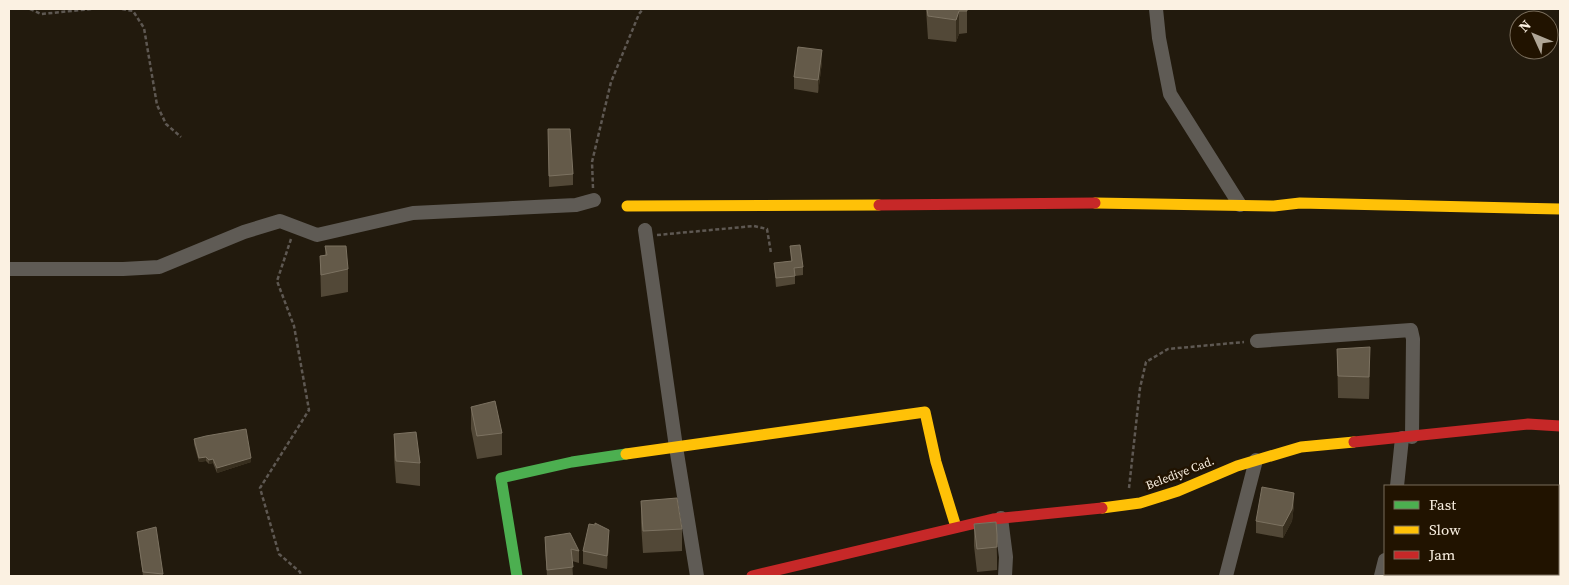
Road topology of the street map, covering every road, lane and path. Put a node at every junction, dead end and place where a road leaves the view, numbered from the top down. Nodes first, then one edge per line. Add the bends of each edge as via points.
1 (30, 9) edge
2 (92, 9) edge
3 (122, 9) edge
4 (139, 9) edge
5 (643, 9) edge
6 (1156, 9) edge
7 (133, 11) junction
8 (181, 137) dead end
9 (594, 200) joint
10 (1240, 205) junction
11 (627, 206) dead end
12 (1560, 209) edge
13 (295, 226) junction
14 (645, 233) joint
15 (771, 253) dead end
16 (9, 269) edge
17 (1257, 341) joint
18 (1560, 426) edge
19 (1407, 438) junction
20 (676, 447) junction
21 (1256, 460) junction
22 (1396, 485) edge
23 (1128, 504) junction
24 (1001, 518) junction
25 (956, 527) junction
26 (301, 576) edge
27 (517, 576) edge
28 (697, 576) edge
29 (757, 576) edge
30 (1005, 576) edge
31 (1226, 576) edge

1 - 2 path via 41,14
3 - 7 path
4 - 7 path
5 - 9 path via 611,82 592,162
6 - 10 street via 1170,94
7 - 8 path via 144,28 156,105 166,124
9 - 13 street via 576,205 413,213 317,234
10 - 11 street
10 - 12 street via 1300,203
13 - 16 street via 280,220 159,266
13 - 26 path via 277,281 294,326 309,410 260,488 279,554
14 - 15 path via 754,226 766,229
14 - 20 street
17 - 19 street via 1411,330
17 - 23 path via 1168,348 1146,362 1140,388
18 - 19 street, Belediye Cad. via 1528,424
19 - 21 street, Belediye Cad. via 1301,447
19 - 22 street
20 - 25 street via 925,412
20 - 27 street via 572,462 501,478
20 - 28 street
21 - 23 street, Belediye Cad. via 1178,491
21 - 31 street
23 - 24 street, Belediye Cad.
24 - 25 street, Belediye Cad.
24 - 30 street
25 - 29 street, Belediye Cad.

